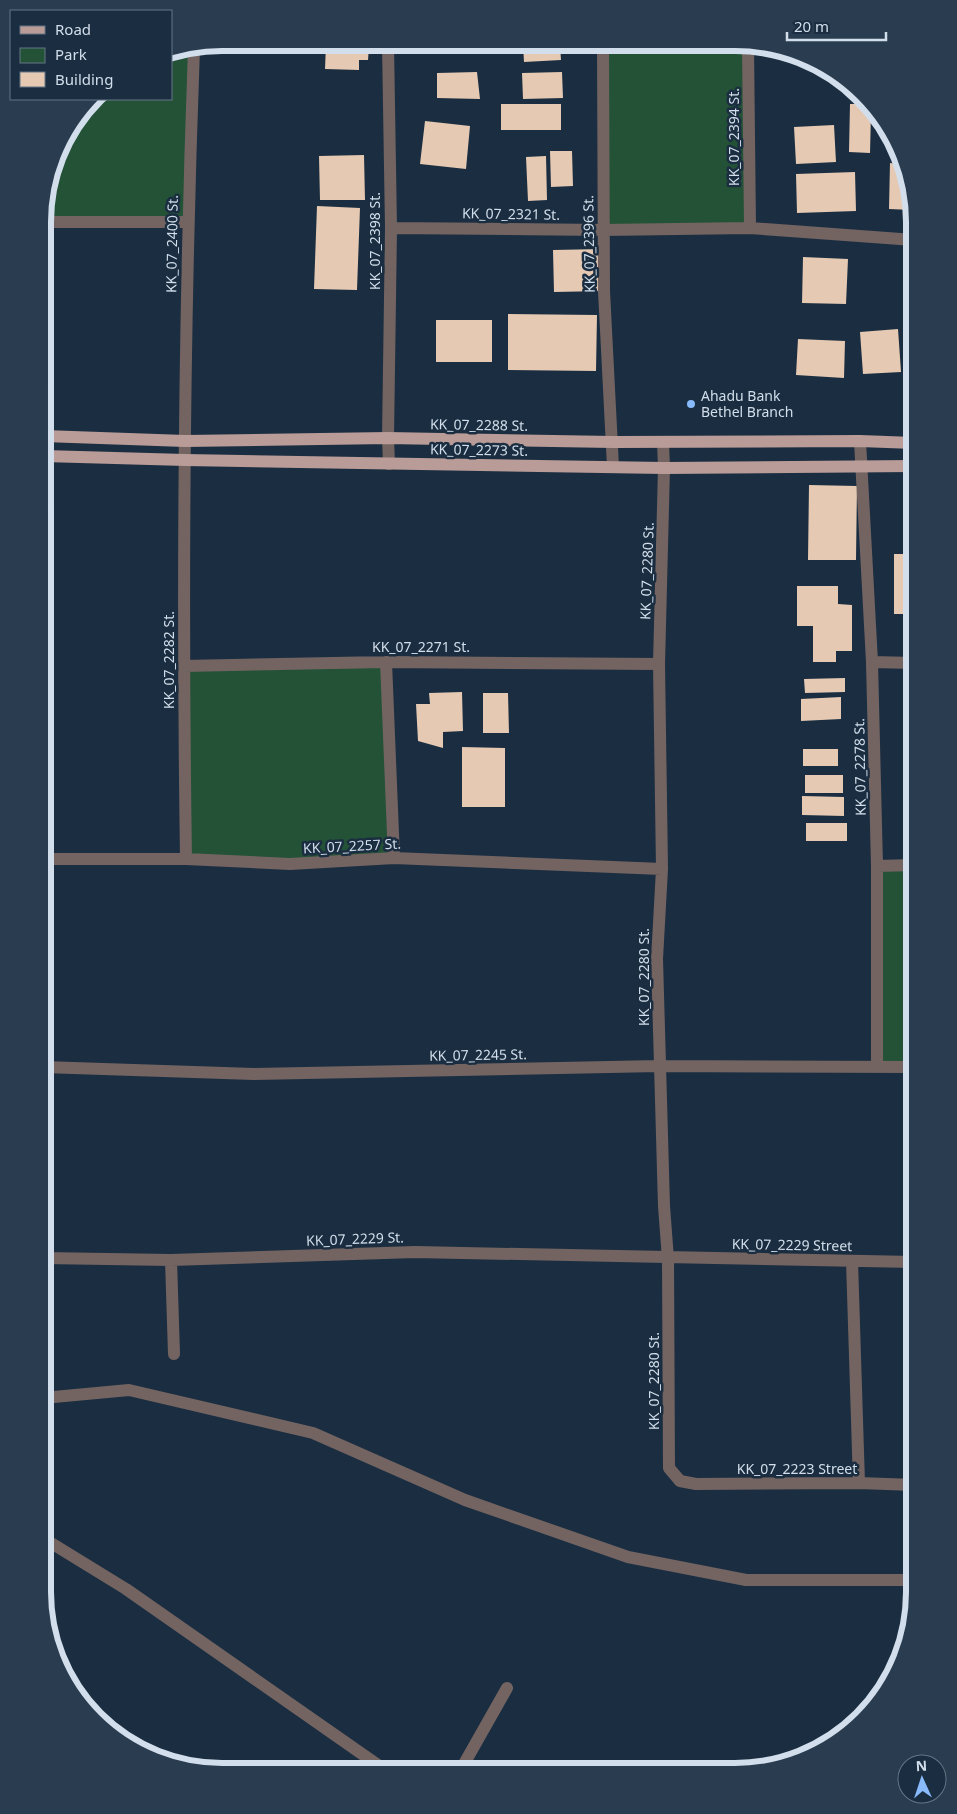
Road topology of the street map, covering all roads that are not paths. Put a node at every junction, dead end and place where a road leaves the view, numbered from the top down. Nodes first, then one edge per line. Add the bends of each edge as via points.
1 (388, 51) edge
2 (603, 51) edge
3 (748, 52) edge
4 (194, 54) edge
5 (51, 222) edge
6 (187, 222) junction
7 (391, 228) junction
8 (750, 228) junction
9 (603, 230) junction
10 (906, 239) edge
11 (51, 436) edge
12 (388, 438) junction
13 (185, 441) junction
14 (860, 441) junction
15 (613, 442) junction
16 (663, 442) junction
17 (906, 443) edge
18 (51, 456) edge
19 (185, 460) junction
20 (390, 464) junction
21 (863, 466) junction
22 (906, 466) edge
23 (613, 467) junction
24 (664, 468) junction
25 (386, 662) junction
26 (872, 662) junction
27 (906, 663) edge
28 (659, 664) junction
29 (183, 666) junction
30 (394, 858) junction
31 (186, 859) junction
32 (51, 860) edge
33 (906, 865) edge
34 (877, 866) junction
35 (662, 869) junction
36 (659, 1066) junction
37 (51, 1067) edge
38 (877, 1067) junction
39 (905, 1067) edge
40 (51, 1258) edge
41 (668, 1258) junction
42 (170, 1260) junction
43 (852, 1262) junction
44 (905, 1262) edge
45 (174, 1354) dead end
46 (51, 1397) edge
47 (680, 1481) joint
48 (859, 1483) junction
49 (905, 1485) edge
50 (51, 1544) edge
51 (905, 1580) edge
52 (507, 1688) dead end
53 (375, 1763) edge
54 (465, 1763) edge

1 - 7 street, KK_07_2398 St.
2 - 9 street, KK_07_2396 St.
3 - 8 street, KK_07_2394 St.
4 - 6 street, KK_07_2400 St.
5 - 6 street
6 - 13 street, KK_07_2400 St.
7 - 9 street, KK_07_2321 St.
7 - 12 street, KK_07_2398 St.
8 - 9 street, KK_07_2321 St.
8 - 10 street, KK_07_2321 St.
9 - 15 street, KK_07_2396 St.
11 - 13 main road, KK_07_2288 St.
12 - 13 main road, KK_07_2288 St.
12 - 15 main road, KK_07_2288 St.
12 - 20 street, KK_07_2398 St.
13 - 19 street, KK_07_2400 St.
14 - 16 main road, KK_07_2288 St.
14 - 17 main road, KK_07_2288 St.
14 - 21 street, KK_07_2278 St.
15 - 16 main road, KK_07_2288 St.
15 - 23 street, KK_07_2396 St.
16 - 24 street, KK_07_2280 St.
18 - 19 main road, KK_07_2273 St.
19 - 20 main road, KK_07_2273 St.
19 - 29 street, KK_07_2282 St.
20 - 23 main road, KK_07_2273 St.
21 - 22 main road, KK_07_2273 St.
21 - 24 main road, KK_07_2273 St.
21 - 26 street, KK_07_2278 St.
23 - 24 main road, KK_07_2273 St.
24 - 28 street, KK_07_2280 St.
25 - 28 street, KK_07_2271 St.
25 - 29 street, KK_07_2271 St.
25 - 30 street
26 - 27 street
26 - 34 street, KK_07_2278 St.
28 - 35 street, KK_07_2280 St.
29 - 31 street, KK_07_2282 St.
30 - 31 street, KK_07_2257 St. via 290,864
30 - 35 street, KK_07_2257 St.
31 - 32 street, KK_07_2257 St.
33 - 34 street
34 - 38 street, KK_07_2278 St.
35 - 36 street, KK_07_2280 St. via 657,959
36 - 37 street, KK_07_2245 St. via 254,1074
36 - 38 street, KK_07_2245 St.
36 - 41 street, KK_07_2280 St.
38 - 39 street, KK_07_2245 St.
40 - 42 street, KK_07_2229 St.
41 - 42 street, KK_07_2229 St. via 414,1252
41 - 43 street, KK_07_2229 Street
41 - 47 street, KK_07_2280 St. via 669,1468
42 - 45 street
43 - 44 street, KK_07_2229 Street
43 - 48 street
46 - 51 street via 129,1390 314,1433 465,1500 628,1557 746,1580
47 - 48 street, KK_07_2223 Street via 696,1484
48 - 49 street, KK_07_2223 Street
50 - 53 street via 126,1590
52 - 54 street

